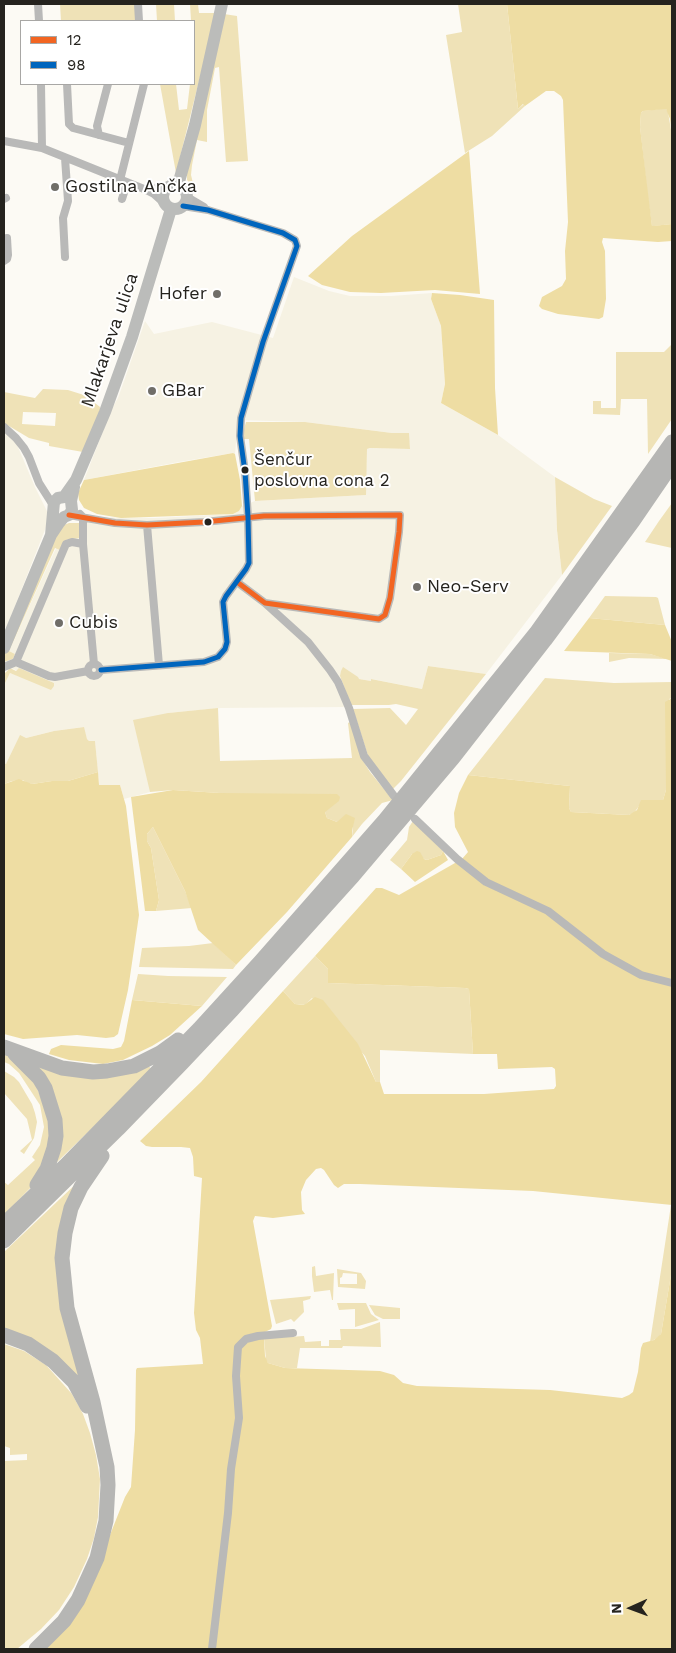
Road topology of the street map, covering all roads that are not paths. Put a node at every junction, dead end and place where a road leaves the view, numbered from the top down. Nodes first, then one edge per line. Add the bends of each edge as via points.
1 (38, 4) edge
2 (138, 4) edge
3 (222, 4) edge
4 (39, 20) edge
5 (139, 20) edge
6 (41, 85) edge
7 (67, 85) edge
8 (108, 85) edge
9 (144, 85) edge
10 (99, 135) junction
11 (4, 141) edge
12 (129, 143) junction
13 (42, 148) junction
14 (65, 158) junction
15 (124, 182) junction
16 (172, 187) junction
17 (144, 189) junction
18 (122, 199) dead end
19 (176, 204) junction
20 (7, 238) dead end
21 (65, 257) dead end
22 (4, 261) edge
23 (4, 427) edge
24 (672, 442) edge
25 (672, 464) edge
26 (63, 507) junction
27 (83, 517) junction
28 (248, 518) junction
29 (147, 525) junction
30 (83, 544) junction
31 (237, 582) junction
32 (265, 603) junction
33 (4, 648) edge
34 (16, 662) junction
35 (94, 664) junction
36 (158, 665) junction
37 (4, 667) edge
38 (101, 670) junction
39 (88, 671) junction
40 (394, 796) dead end
41 (415, 819) dead end
42 (672, 983) edge
43 (199, 1029) junction
44 (7, 1048) edge
45 (118, 1129) junction
46 (15, 1213) junction
47 (4, 1224) edge
48 (4, 1241) edge
49 (293, 1333) dead end
50 (4, 1335) edge
51 (99, 1432) junction
52 (36, 1649) edge
53 (212, 1649) edge

1 - 4 street
2 - 5 street
3 - 16 main road via 195,125
6 - 13 street
7 - 10 street via 69,124
8 - 10 street via 98,126
9 - 12 street
10 - 12 street
11 - 13 street
12 - 15 street
13 - 14 street
14 - 15 street
14 - 21 street via 68,201 63,218
15 - 17 street
15 - 18 street
16 - 17 street
16 - 19 main road, Mlakarjeva ulica via 163,194
16 - 19 main road via 185,191
17 - 19 street
19 - 26 main road, Mlakarjeva ulica via 105,412
19 - 28 street via 208,210 283,233 295,240 297,246 263,342 241,418
20 - 22 street via 8,255
23 - 26 street via 24,448 43,490
24 - 43 highway via 536,633 441,753 340,872
25 - 45 highway via 545,640 453,758 305,930
26 - 27 street
26 - 33 main road
27 - 29 street
27 - 30 street
28 - 29 street
28 - 31 street via 249,563
28 - 32 street via 305,514 400,515 390,598 385,615 379,619
29 - 36 street
30 - 34 street via 66,544
30 - 35 street
31 - 32 street
31 - 36 street via 224,602 227,642 218,657 204,662
32 - 40 street via 308,642 330,670 349,708 364,756
34 - 37 street
34 - 39 street via 55,677
35 - 38 street
35 - 39 street
36 - 38 street
38 - 39 street via 95,677
41 - 42 street via 486,882 548,911 603,954 641,975
43 - 44 highway via 143,1062 108,1071 70,1069
43 - 46 highway
44 - 46 highway via 27,1065 45,1088 54,1110 56,1136 47,1169
45 - 48 highway
45 - 51 highway via 71,1208 62,1258 67,1308
46 - 47 highway
49 - 53 street via 246,1339 238,1347 239,1418
50 - 51 highway via 28,1344 63,1370 74,1382
51 - 52 highway via 108,1485 106,1521 97,1558 78,1600 64,1621

